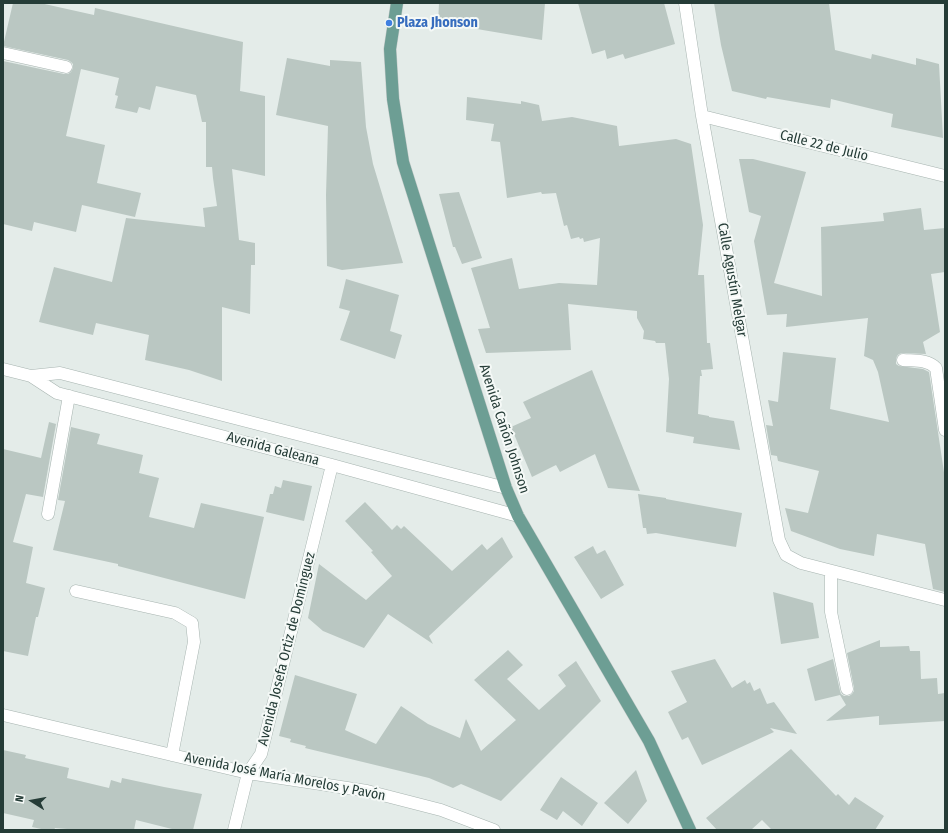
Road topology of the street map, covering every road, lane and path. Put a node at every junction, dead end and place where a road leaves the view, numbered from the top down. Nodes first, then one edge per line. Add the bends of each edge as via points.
1 (397, 3) edge
2 (685, 3) edge
3 (3, 53) edge
4 (66, 67) dead end
5 (702, 116) junction
6 (945, 176) edge
7 (903, 360) dead end
8 (3, 369) edge
9 (31, 376) junction
10 (69, 396) junction
11 (945, 430) edge
12 (332, 465) junction
13 (506, 488) junction
14 (48, 514) dead end
15 (518, 516) junction
16 (831, 571) junction
17 (76, 591) dead end
18 (945, 600) edge
19 (847, 689) dead end
20 (3, 715) edge
21 (172, 755) junction
22 (248, 773) junction
23 (234, 830) edge
24 (494, 830) edge
25 (690, 830) edge

1 - 13 main road, Avenida Cañón Johnson via 390,48 393,99 403,162
2 - 5 street, Calle Agustín Melgar
3 - 4 street
5 - 6 street, Calle 22 de Julio
5 - 16 street, Calle Agustín Melgar via 779,540 786,555 801,563
7 - 11 street via 926,362 936,368
8 - 9 street, Avenida Galeana
9 - 10 street, Avenida Galeana via 57,392
9 - 13 street, Avenida Galeana via 60,373
10 - 12 street, Avenida Galeana
10 - 14 street
12 - 15 street, Avenida Galeana
12 - 22 street, Avenida Josefa Ortiz de Domínguez via 261,754
13 - 15 main road, Avenida Cañón Johnson
15 - 25 main road, Avenida Cañón Johnson via 649,741
16 - 18 street
16 - 19 street via 831,612
17 - 21 street via 175,613 192,623 194,642
20 - 21 street, Avenida José María Morelos y Pavón
21 - 22 street, Avenida José María Morelos y Pavón
22 - 23 street, Avenida Josefa Ortiz de Domínguez
22 - 24 street, Avenida José María Morelos y Pavón via 367,791 441,810

